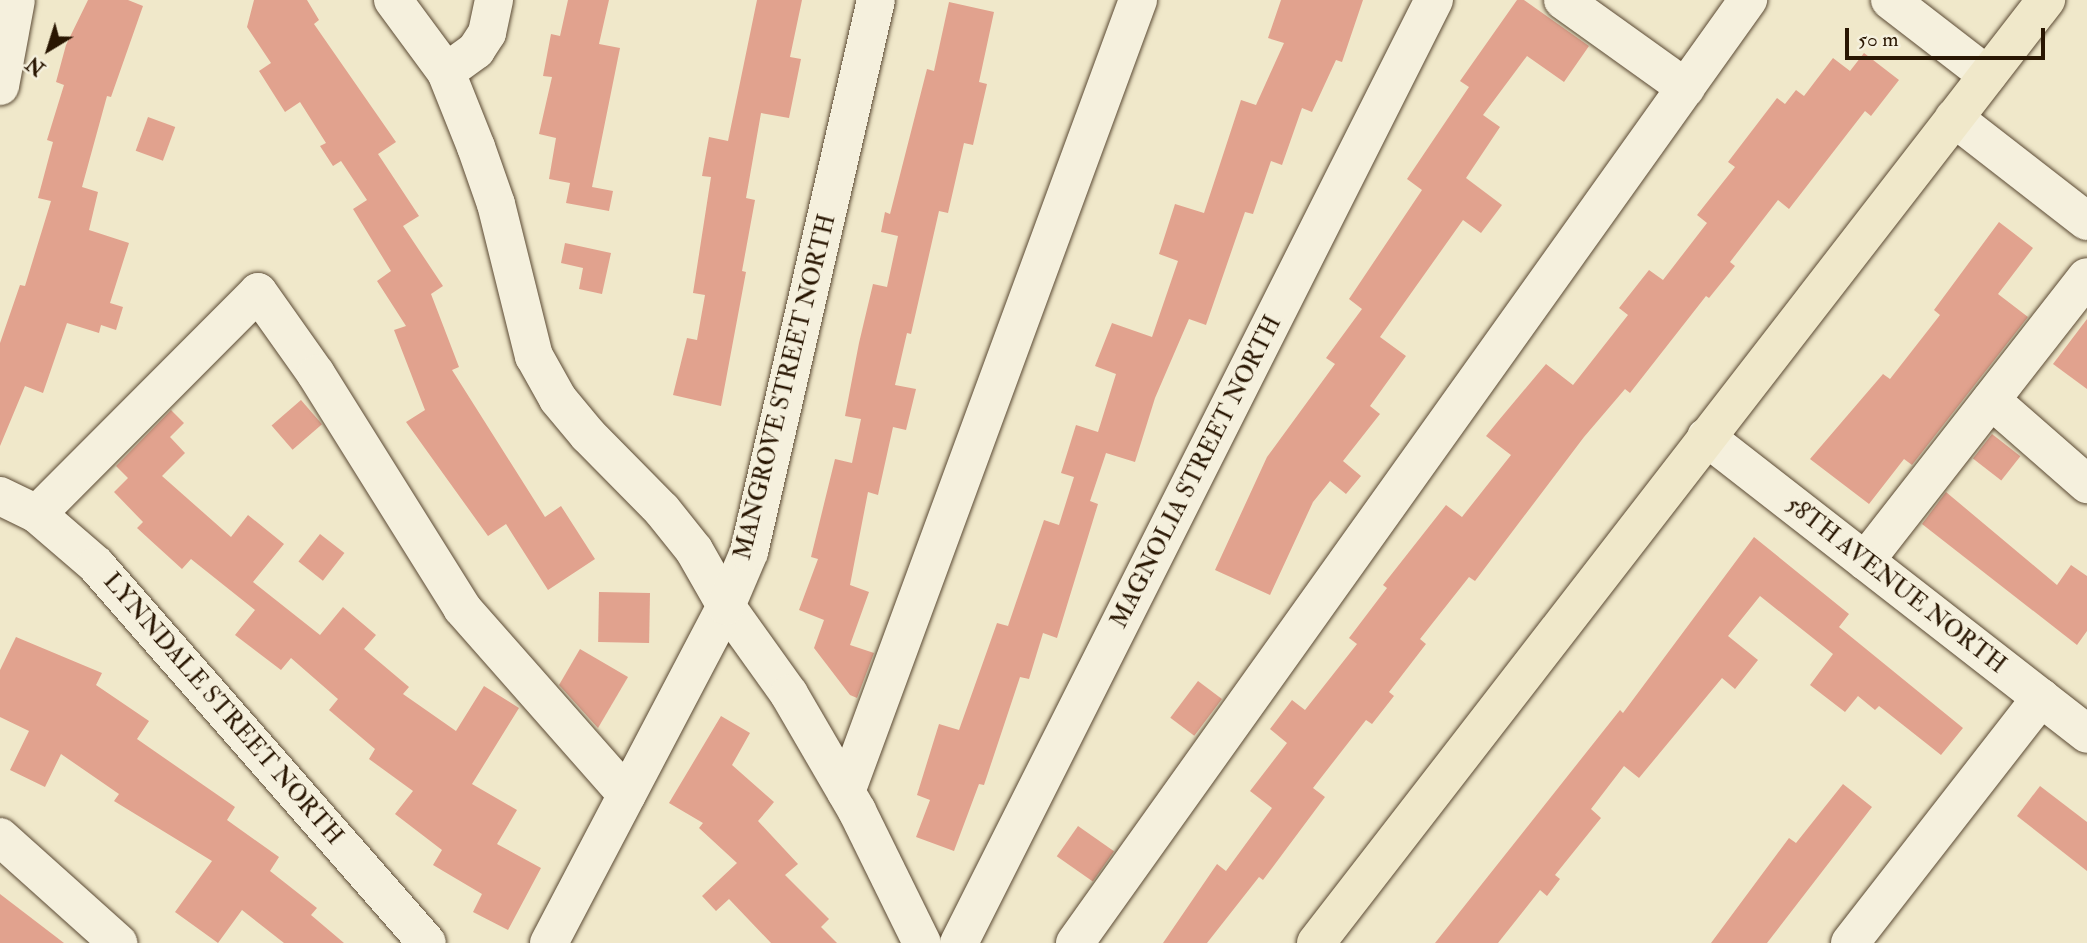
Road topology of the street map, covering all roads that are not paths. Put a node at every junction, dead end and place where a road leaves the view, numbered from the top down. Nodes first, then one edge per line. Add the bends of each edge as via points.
1 (16, 0) edge
2 (393, 0) edge
3 (494, 0) edge
4 (876, 0) edge
5 (1138, 0) edge
6 (1434, 0) edge
7 (1563, 0) edge
8 (1748, 0) edge
9 (1890, 0) edge
10 (2046, 0) edge
11 (446, 72) junction
12 (1987, 75) junction
13 (0, 83) edge
14 (1686, 88) junction
15 (1954, 118) junction
16 (2087, 220) edge
17 (2087, 277) edge
18 (1991, 400) junction
19 (1706, 437) junction
20 (2087, 484) edge
21 (0, 496) edge
22 (37, 514) junction
23 (1865, 561) junction
24 (726, 606) junction
25 (2041, 698) junction
26 (2087, 734) edge
27 (846, 792) junction
28 (627, 795) junction
29 (0, 837) edge
30 (117, 943) edge
31 (428, 943) edge
32 (550, 943) edge
33 (922, 943) edge
34 (959, 943) edge
35 (1075, 943) edge
36 (1316, 943) edge
37 (1850, 943) edge

1 - 13 street
2 - 11 street
3 - 11 street via 487,33 477,50
4 - 24 street, MANGROVE STREET NORTH via 749,552
5 - 27 street
6 - 34 street, MAGNOLIA STREET NORTH
7 - 14 street
8 - 14 street
9 - 12 street
10 - 12 main road
11 - 24 street via 496,204 534,356 558,399 587,435 686,540
12 - 15 main road
14 - 35 street
15 - 16 street
15 - 19 main road
17 - 18 street
18 - 20 street
18 - 23 street
19 - 23 street, 58TH AVENUE NORTH
19 - 36 main road
21 - 22 street, LYNNDALE STREET NORTH
22 - 28 street via 258,292 316,374 462,608
22 - 31 street, LYNNDALE STREET NORTH via 96,565 167,642
23 - 25 street, 58TH AVENUE NORTH
24 - 27 street via 789,694
24 - 28 street, MANGROVE STREET NORTH
25 - 26 street, 58TH AVENUE NORTH
25 - 37 street
27 - 33 street
28 - 32 street, MANGROVE STREET NORTH
29 - 30 street

